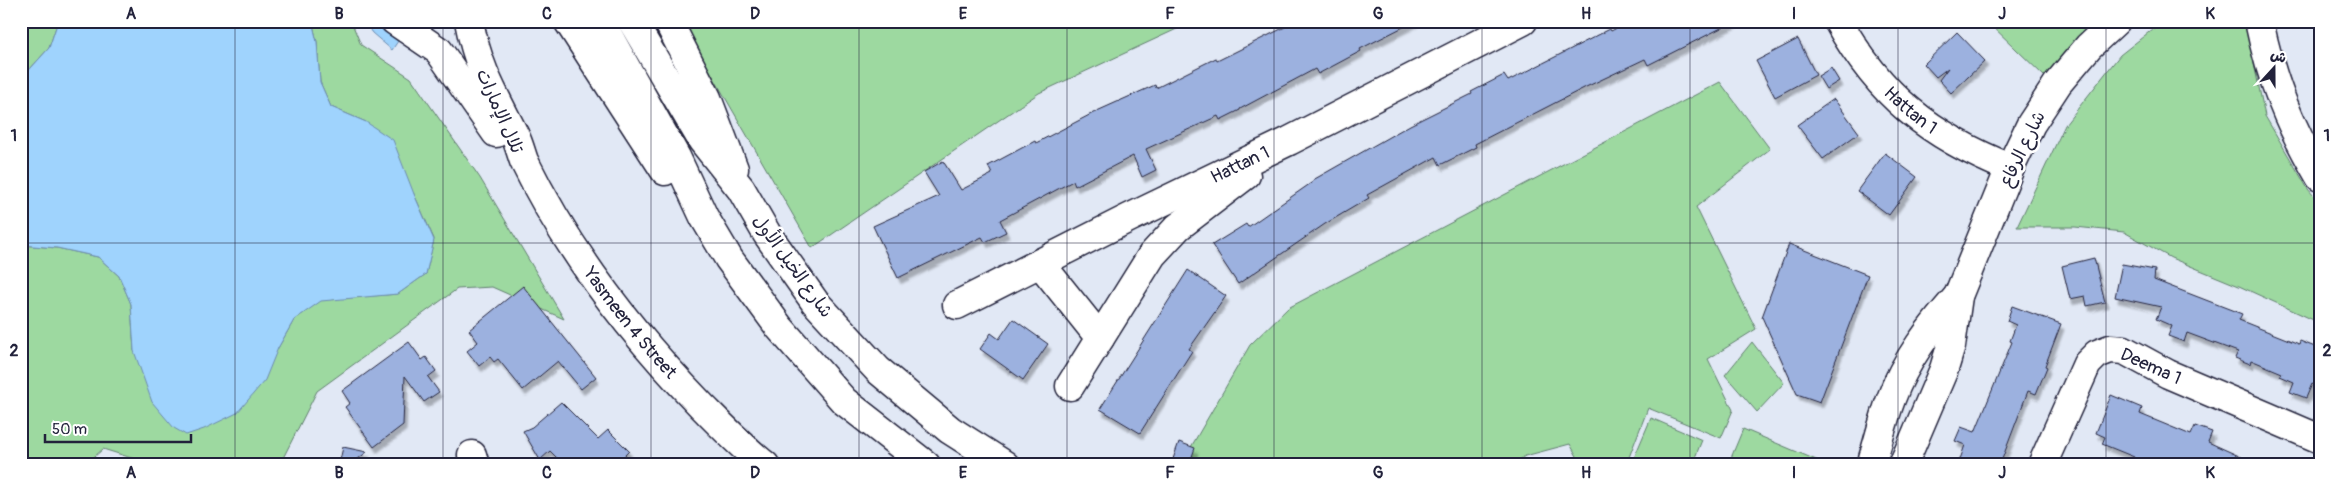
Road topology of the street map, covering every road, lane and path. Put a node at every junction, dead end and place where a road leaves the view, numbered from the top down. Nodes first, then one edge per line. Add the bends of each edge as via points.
1 (425, 21) edge
2 (469, 21) edge
3 (568, 21) edge
4 (600, 21) edge
5 (632, 21) edge
6 (668, 21) edge
7 (1523, 21) edge
8 (1838, 21) edge
9 (2116, 21) edge
10 (2258, 21) edge
11 (399, 22) edge
12 (439, 51) junction
13 (1290, 141) junction
14 (524, 160) junction
15 (2010, 168) junction
16 (2320, 177) edge
17 (741, 189) junction
18 (704, 217) junction
19 (1129, 218) junction
20 (1152, 256) junction
21 (1040, 263) junction
22 (1958, 296) junction
23 (957, 305) dead end
24 (1100, 338) junction
25 (1070, 386) dead end
26 (2320, 438) edge
27 (764, 465) edge
28 (926, 465) edge
29 (1005, 465) edge
30 (1871, 465) edge
31 (1903, 465) edge
32 (2042, 465) edge

1 - 12 street, تلال الإمارات
2 - 14 street, تلال الإمارات via 484,75
3 - 18 street via 662,166
4 - 18 street via 676,157
5 - 17 street, شارع الخيل الأول via 702,140
6 - 17 street via 707,98
7 - 13 street, Hattan 1
8 - 15 street, Hattan 1 via 1854,50 1878,81 1907,109 1947,138
9 - 15 street, شارع الرفاع via 2089,46 2058,83 2031,124
10 - 16 street via 2278,94 2296,137
11 - 12 street, تلال الإمارات
12 - 14 street, تلال الإمارات via 499,138
13 - 19 street, Hattan 1
13 - 20 street via 1178,227
14 - 27 street, Yasmeen 4 Street via 565,233 612,302 665,368
15 - 22 street, شارع الرفاع
17 - 29 street, شارع الخيل الأول via 767,234 815,302 878,370 950,430
18 - 28 street via 729,259 779,327 844,401
19 - 20 street
19 - 21 street, Hattan 1
20 - 24 street
21 - 23 street, Hattan 1
21 - 24 street
22 - 30 street, شارع الرفاع via 1926,335 1901,376 1891,397
22 - 31 street, شارع الرفاع via 1944,369
24 - 25 street
26 - 32 street, Deema 1 via 2168,374 2124,350 2110,349 2097,354 2087,364

